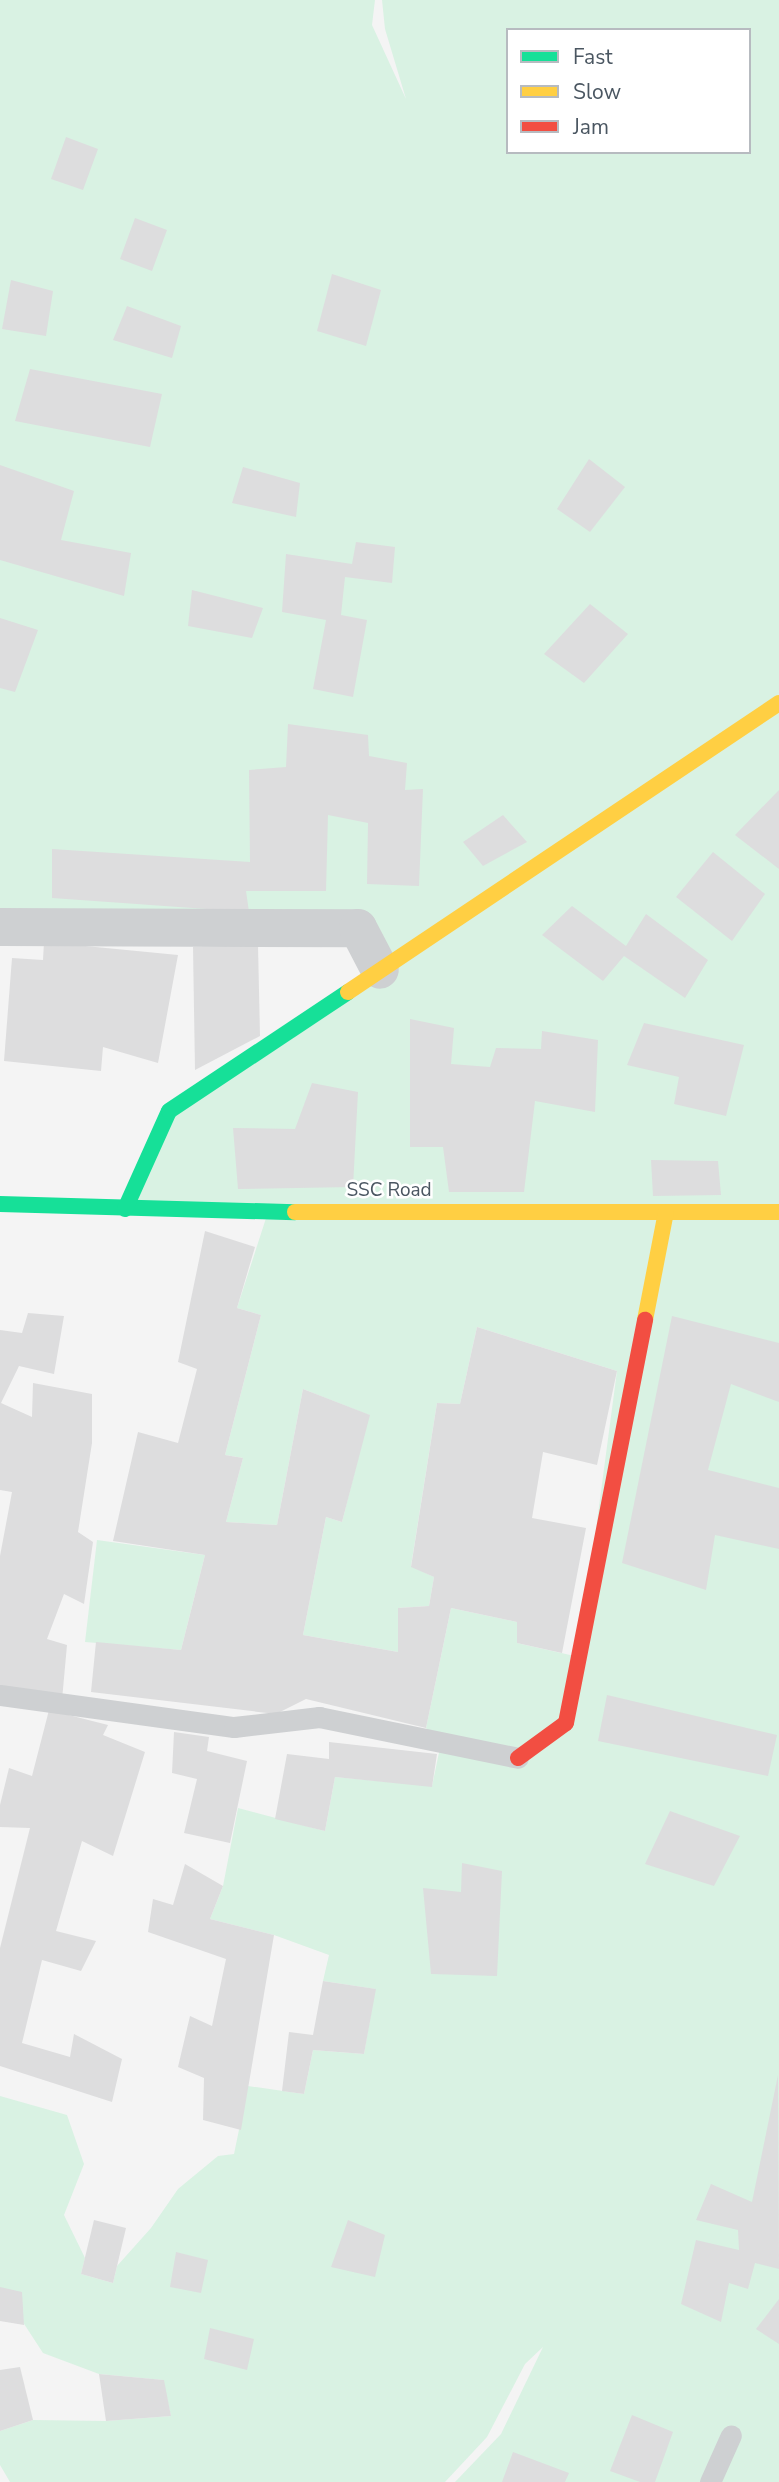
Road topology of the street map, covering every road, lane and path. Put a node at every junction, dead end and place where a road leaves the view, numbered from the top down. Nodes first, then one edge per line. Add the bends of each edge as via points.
1 (779, 703) edge
2 (0, 927) edge
3 (380, 970) junction
4 (0, 1204) edge
5 (125, 1209) junction
6 (666, 1212) junction
7 (779, 1212) edge
8 (0, 1695) edge
9 (518, 1758) joint
10 (731, 2435) dead end
11 (709, 2482) edge

1 - 3 street
2 - 3 street via 358,928
3 - 5 street via 169,1111
4 - 5 street, SSC Road
5 - 6 street, SSC Road
6 - 7 street, SSC Road
6 - 9 street via 566,1723
8 - 9 lane via 234,1727 319,1717
10 - 11 lane

